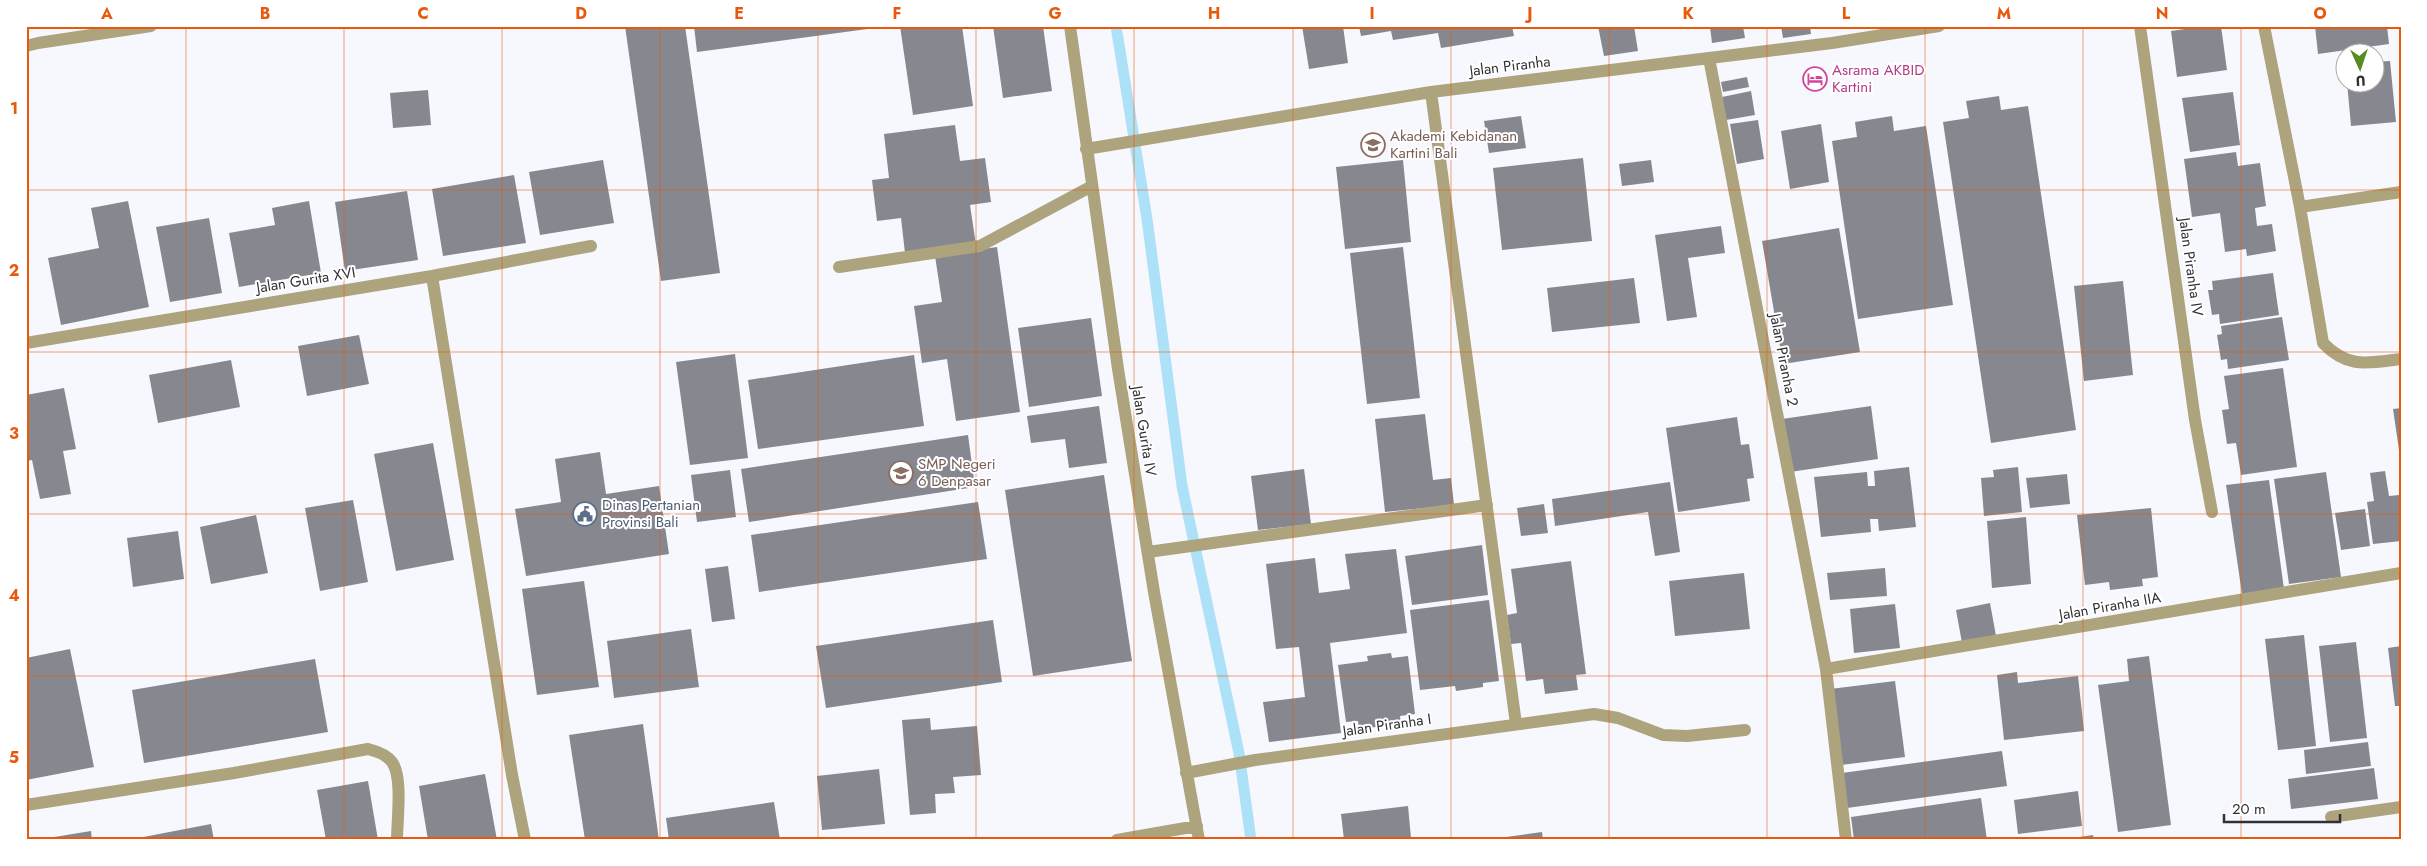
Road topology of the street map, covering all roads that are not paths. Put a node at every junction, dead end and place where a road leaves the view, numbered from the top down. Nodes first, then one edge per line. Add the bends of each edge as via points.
1 (151, 26) edge
2 (1070, 26) edge
3 (1937, 26) edge
4 (2140, 26) edge
5 (2264, 26) edge
6 (26, 46) edge
7 (1709, 58) junction
8 (1431, 92) junction
9 (1086, 148) junction
10 (1092, 186) junction
11 (2401, 192) edge
12 (2300, 207) junction
13 (591, 246) dead end
14 (839, 266) dead end
15 (432, 276) junction
16 (26, 343) edge
17 (2401, 359) edge
18 (1487, 505) junction
19 (2212, 512) dead end
20 (1148, 552) junction
21 (2401, 573) edge
22 (1826, 669) junction
23 (1516, 724) junction
24 (1745, 730) dead end
25 (1192, 772) junction
26 (26, 805) edge
27 (2401, 807) edge
28 (2331, 817) dead end
29 (1197, 826) junction
30 (397, 840) edge
31 (525, 840) edge
32 (1117, 840) edge
33 (1199, 840) edge
34 (1846, 840) edge

1 - 6 street
2 - 9 street, Jalan Gurita IV
3 - 7 street, Jalan Piranha
4 - 19 street, Jalan Piranha IV via 2195,420
5 - 12 street
7 - 8 street, Jalan Piranha
7 - 22 street, Jalan Piranha 2
8 - 9 street, Jalan Piranha
8 - 18 street
9 - 10 street, Jalan Gurita IV
10 - 14 street via 980,246
10 - 20 street, Jalan Gurita IV
11 - 12 street
12 - 17 street via 2323,343 2336,356 2354,362
13 - 15 street, Jalan Gurita XVI
15 - 16 street, Jalan Gurita XVI
15 - 31 street
18 - 20 street
18 - 23 street
20 - 25 street, Jalan Gurita IV
21 - 22 street, Jalan Piranha IIA
22 - 34 street, Jalan Piranha 2
23 - 24 street, Jalan Piranha I via 1594,714 1618,718 1663,735
23 - 25 street, Jalan Piranha I via 1255,760
25 - 29 street, Jalan Gurita IV
26 - 30 street via 368,749 392,761 397,775
27 - 28 street
29 - 32 street
29 - 33 street, Jalan Gurita IV

